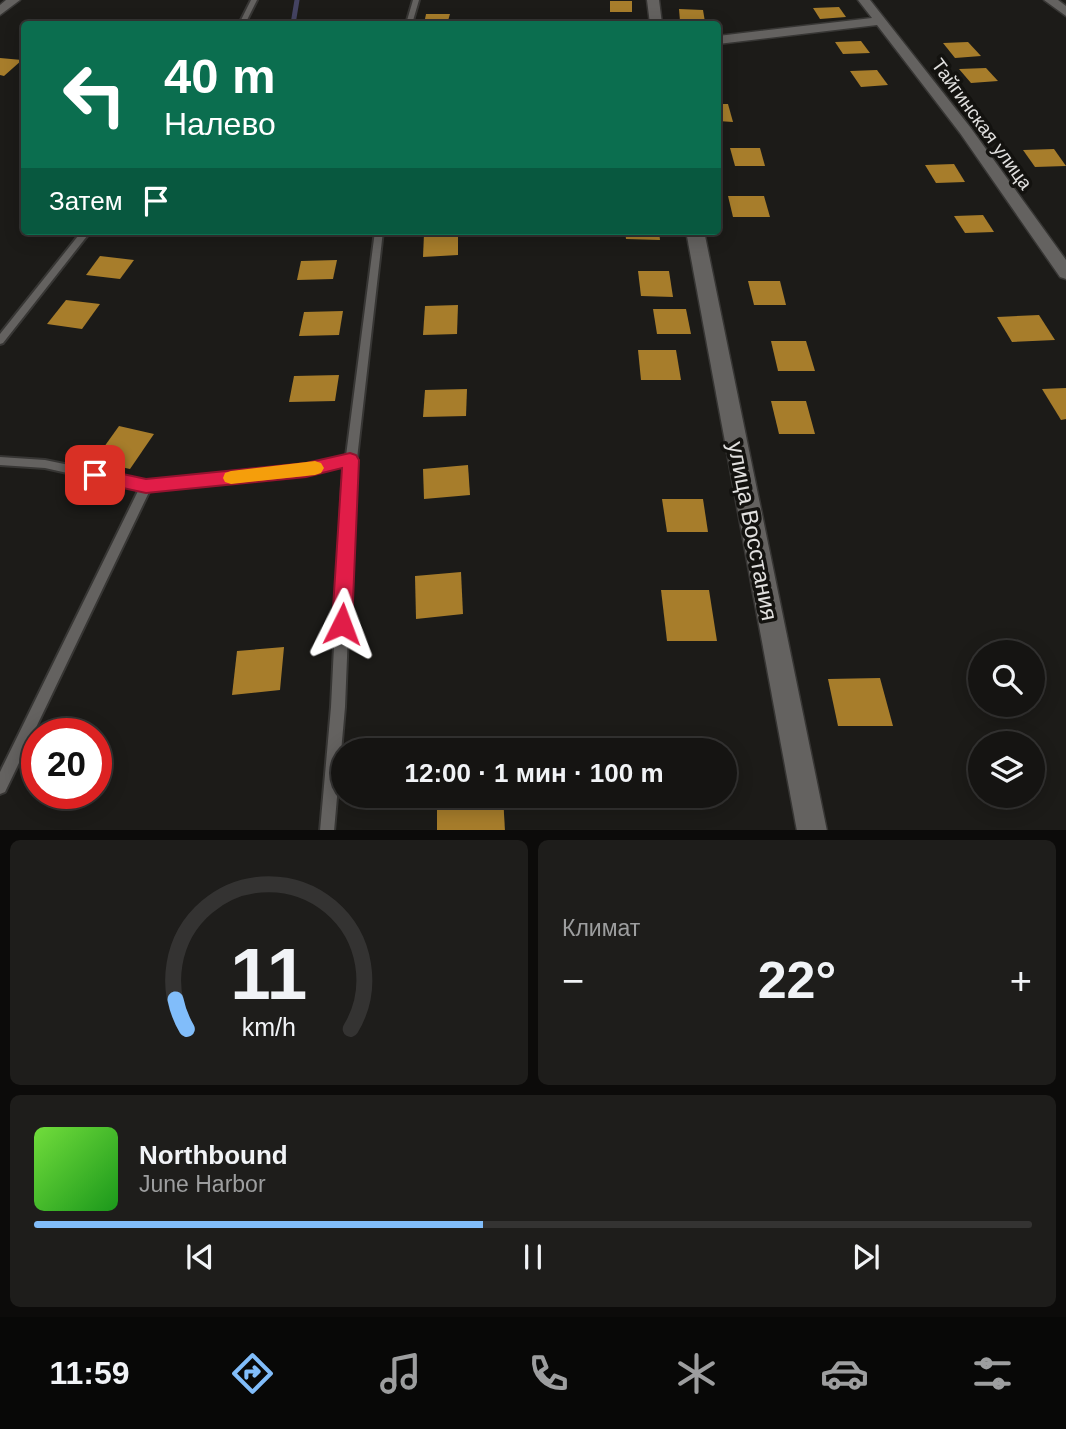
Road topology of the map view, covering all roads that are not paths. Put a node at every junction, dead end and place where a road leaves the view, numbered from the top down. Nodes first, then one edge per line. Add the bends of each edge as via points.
1 (14, 0) edge
2 (254, 0) edge
3 (416, 0) edge
4 (653, 0) edge
5 (864, 0) edge
6 (1050, 0) edge
7 (0, 11) edge
8 (1066, 12) edge
9 (244, 21) edge
10 (410, 21) edge
11 (656, 21) edge
12 (881, 22) junction
13 (721, 40) edge
14 (84, 235) edge
15 (378, 235) edge
16 (696, 235) edge
17 (1066, 273) edge
18 (0, 341) edge
19 (350, 460) junction
20 (0, 461) edge
21 (146, 486) junction
22 (0, 787) edge
23 (327, 830) edge
24 (811, 830) edge

1 - 7 street
2 - 9 lane
3 - 10 lane
4 - 11 street
5 - 12 street, Тайгинская улица
6 - 8 street
12 - 13 street
12 - 17 street, Тайгинская улица via 965,130
14 - 18 lane
15 - 19 lane
16 - 24 street, улица Восстания
19 - 21 lane via 306,470
19 - 23 lane
20 - 21 lane via 45,464
21 - 22 lane

